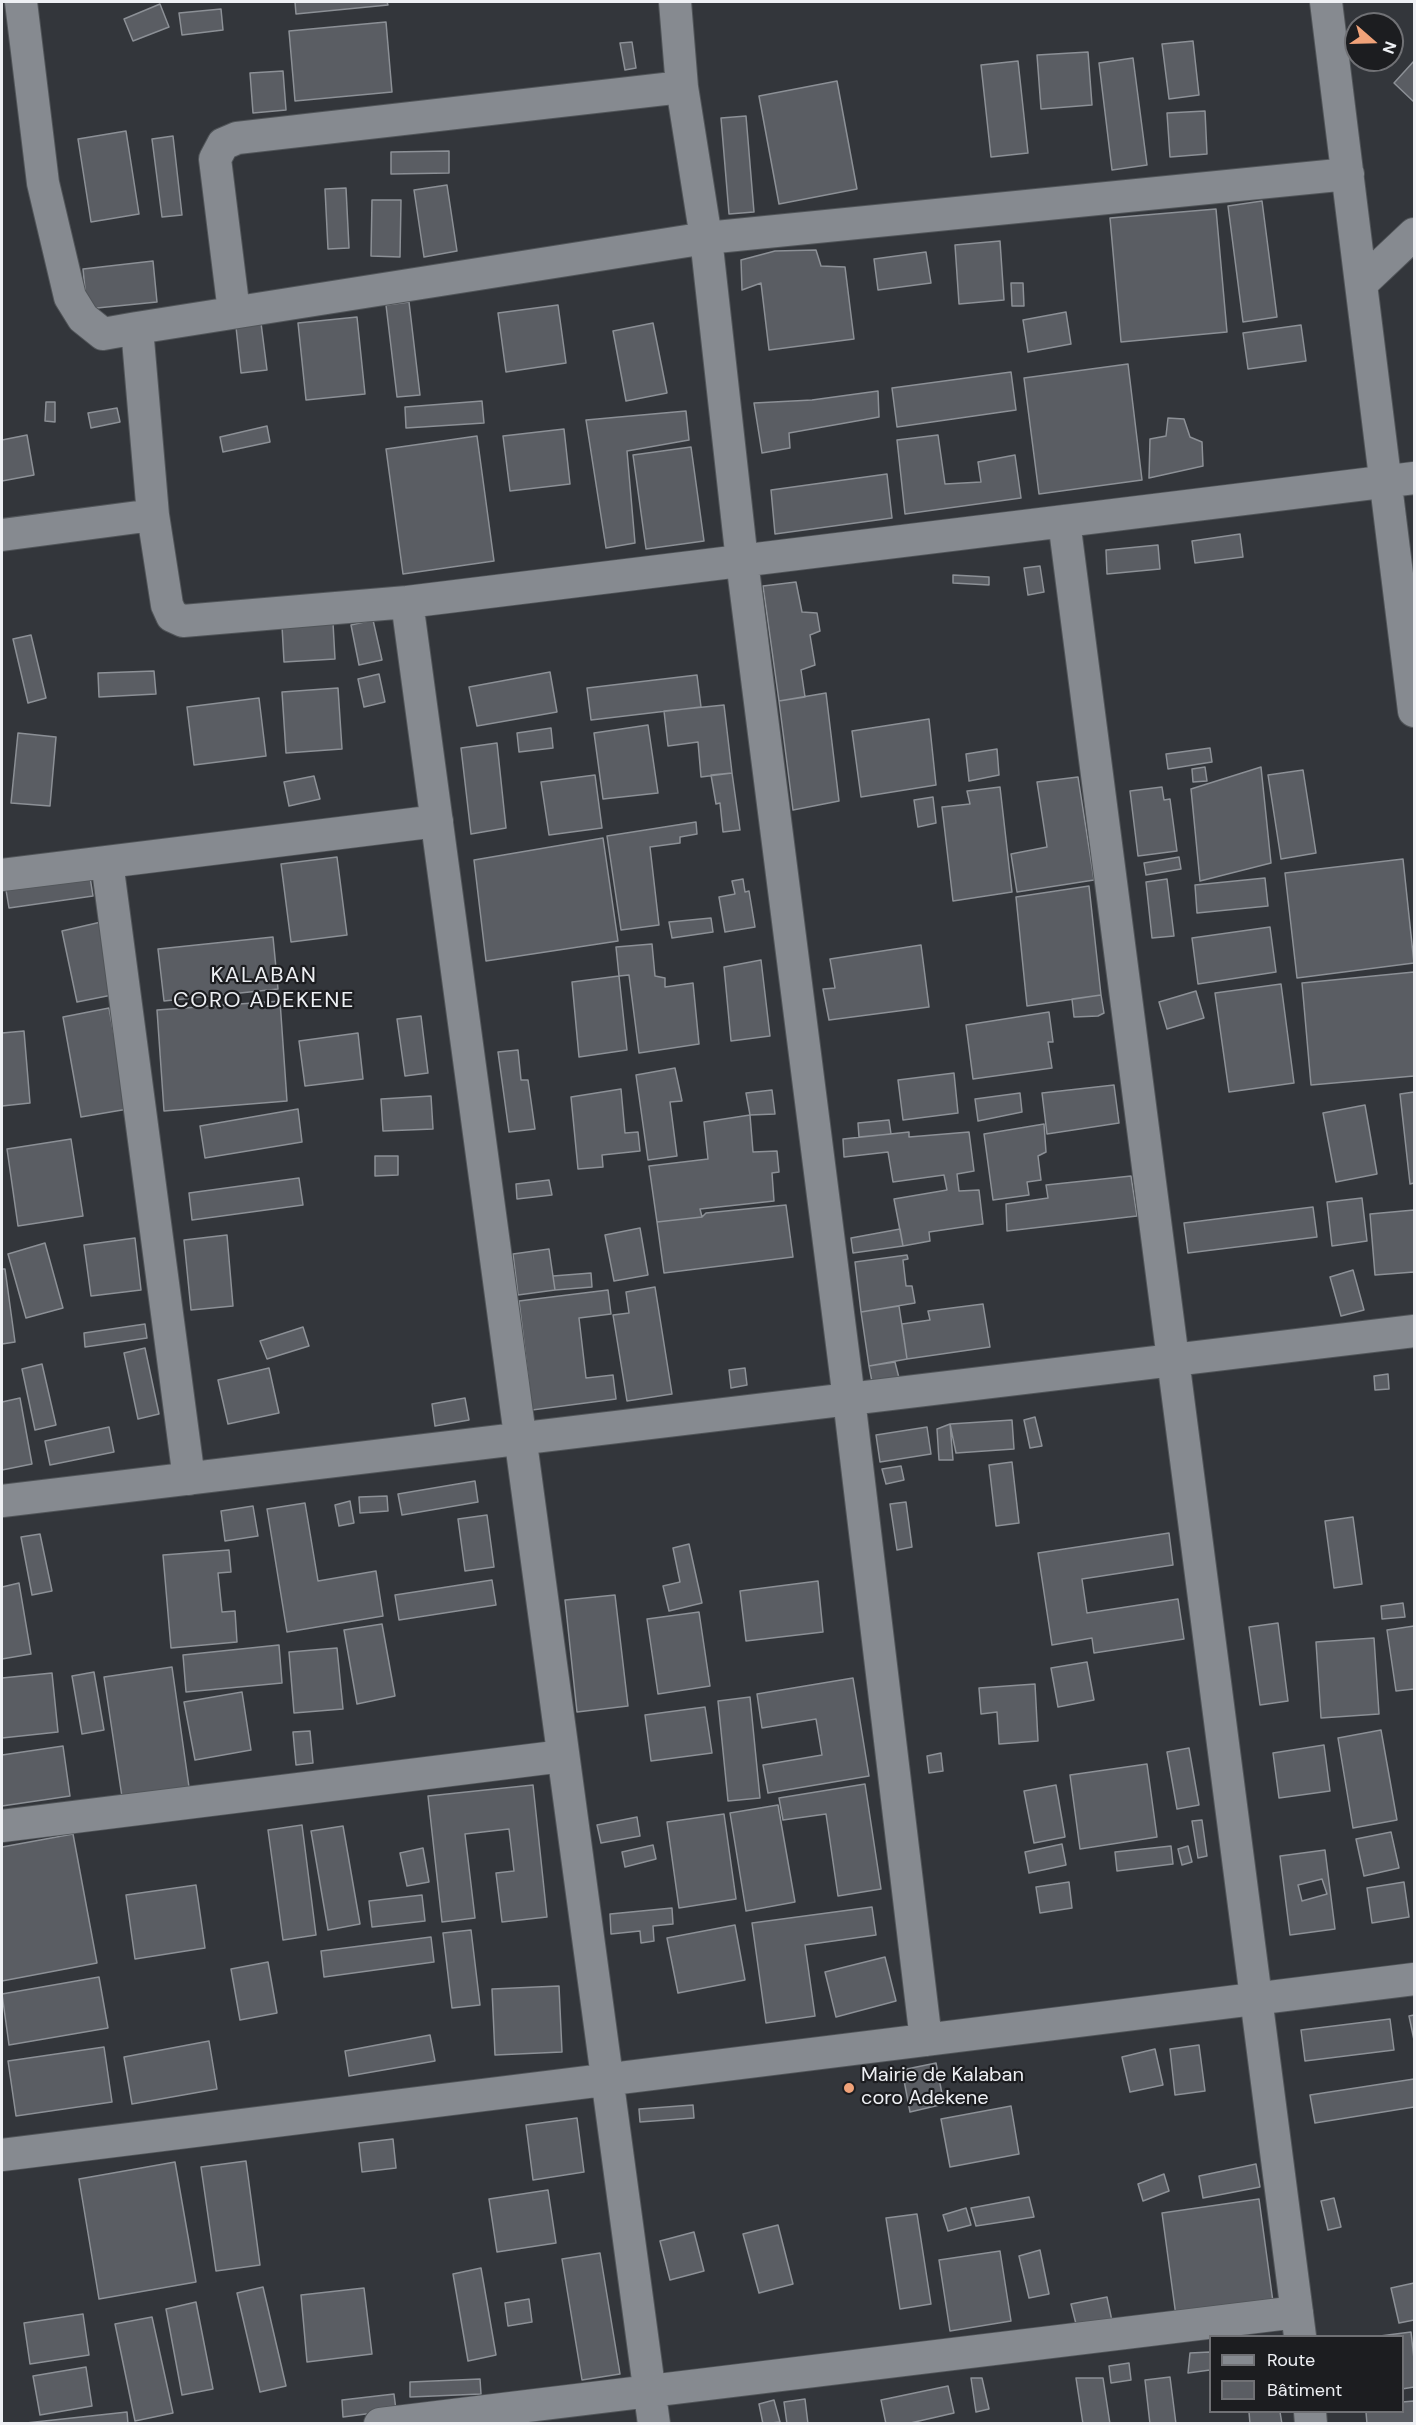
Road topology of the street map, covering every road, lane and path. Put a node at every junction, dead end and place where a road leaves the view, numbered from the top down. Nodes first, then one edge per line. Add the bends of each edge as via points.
1 (21, 2) edge
2 (675, 2) edge
3 (1326, 2) edge
4 (682, 87) junction
5 (1348, 174) junction
6 (1414, 234) edge
7 (706, 238) junction
8 (1361, 284) junction
9 (234, 312) junction
10 (137, 328) junction
11 (1400, 480) edge
12 (153, 515) junction
13 (1064, 521) junction
14 (2, 535) edge
15 (742, 561) junction
16 (407, 602) junction
17 (1414, 711) edge
18 (437, 821) junction
19 (107, 862) junction
20 (2, 875) edge
21 (1414, 1332) edge
22 (1173, 1360) junction
23 (849, 1400) junction
24 (520, 1439) junction
25 (189, 1479) junction
26 (2, 1501) edge
27 (563, 1756) junction
28 (2, 1826) edge
29 (1414, 1979) edge
30 (1256, 1999) junction
31 (926, 2040) junction
32 (607, 2080) junction
33 (2, 2155) edge
34 (1299, 2324) edge
35 (650, 2391) junction
36 (380, 2424) edge
37 (654, 2424) edge

1 - 10 street via 43,183 70,297 82,318 103,334
2 - 4 street
3 - 5 street
4 - 7 street
4 - 9 street via 237,138 223,144 216,159
5 - 7 street
5 - 8 street
6 - 8 street
7 - 9 street
7 - 15 street
8 - 11 street
9 - 10 street
10 - 12 street
11 - 13 street
11 - 17 street
12 - 14 street
12 - 16 street via 167,604 172,616 183,621
13 - 15 street
13 - 22 street
15 - 16 street
15 - 23 street
16 - 18 street
18 - 19 street
18 - 24 street
19 - 20 street
19 - 25 street
21 - 22 street
22 - 23 street
22 - 30 street
23 - 24 street
23 - 31 street
24 - 25 street
24 - 27 street
25 - 26 street
27 - 28 street
27 - 32 street
29 - 30 street
30 - 31 street
30 - 34 street
31 - 32 street
32 - 33 street
32 - 35 street
34 - 35 street
35 - 36 street
35 - 37 street

